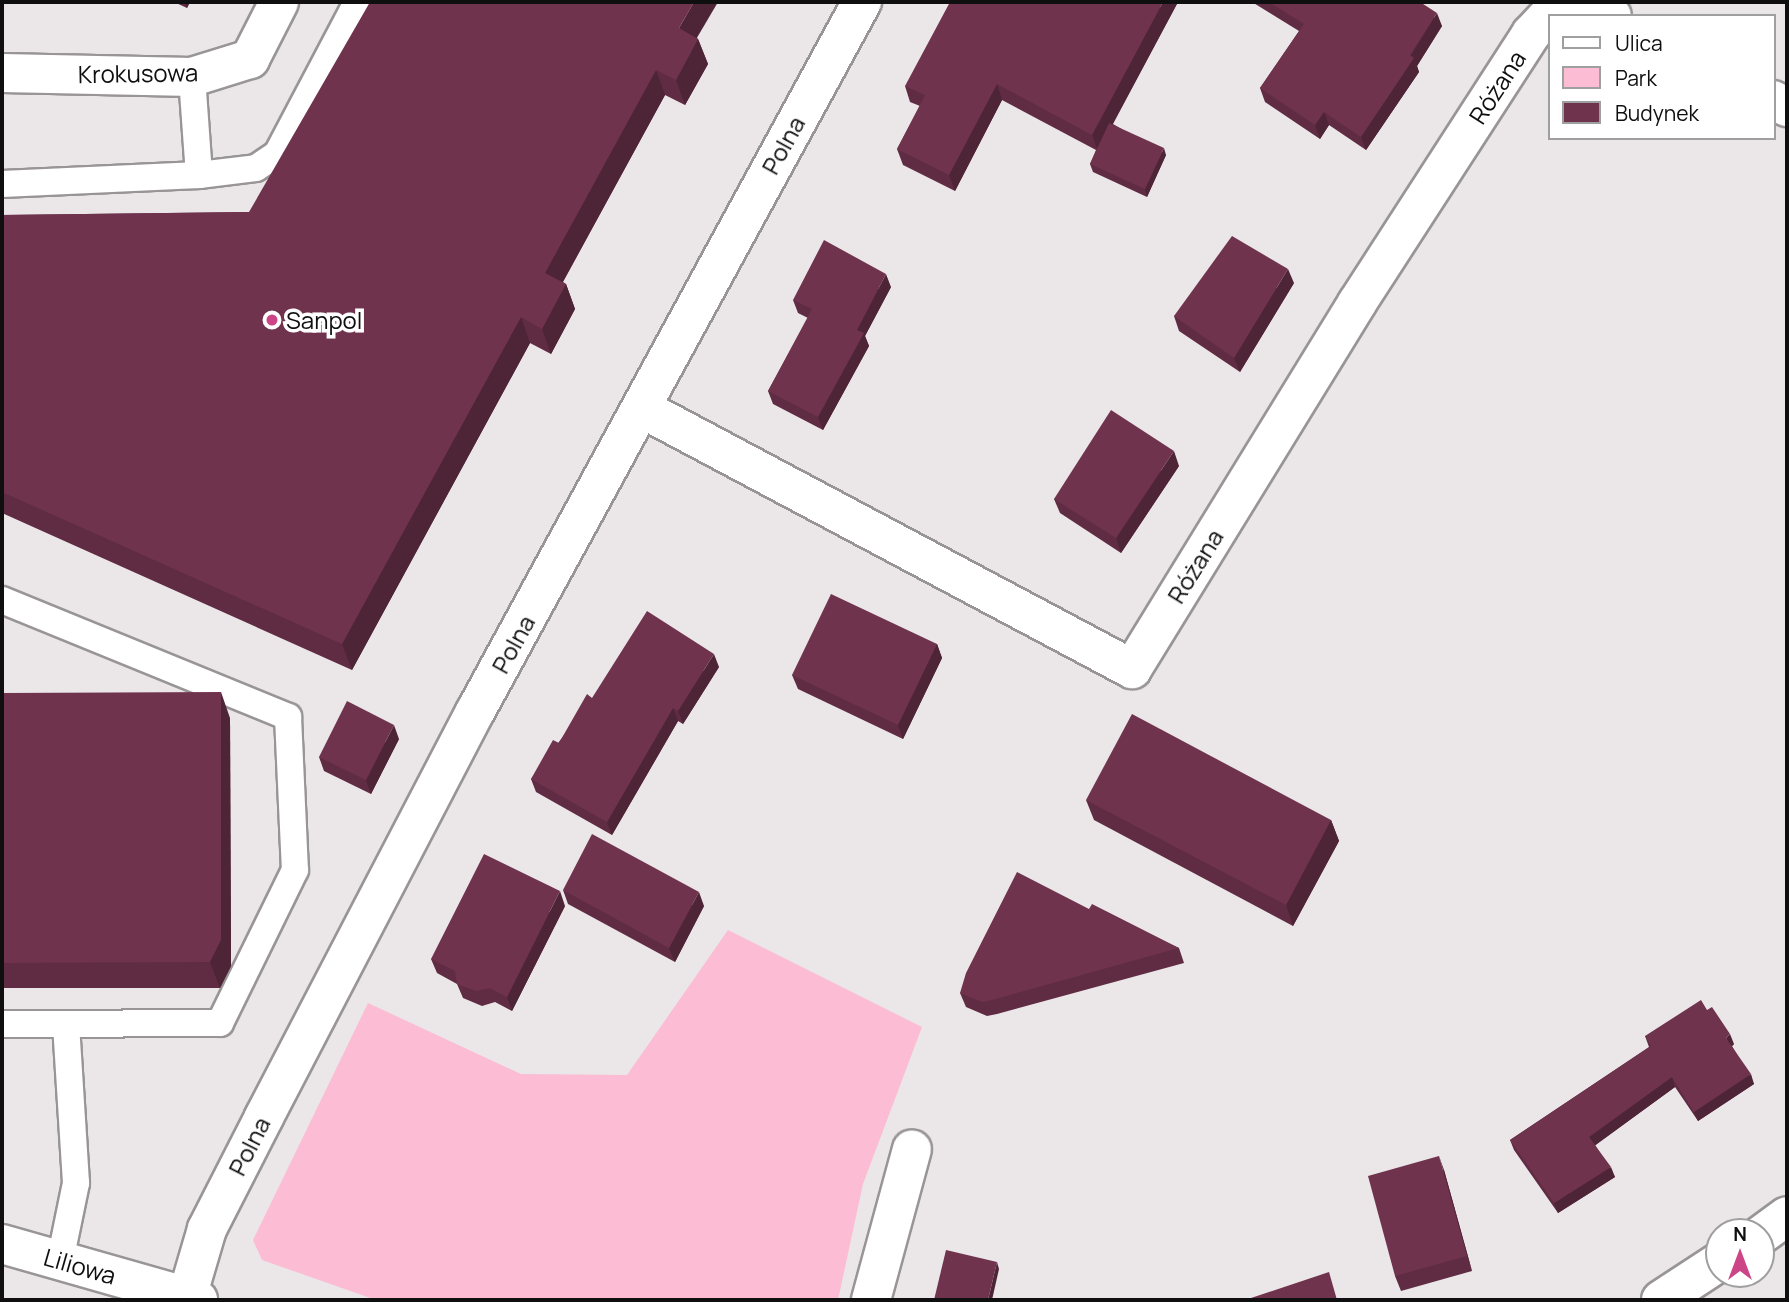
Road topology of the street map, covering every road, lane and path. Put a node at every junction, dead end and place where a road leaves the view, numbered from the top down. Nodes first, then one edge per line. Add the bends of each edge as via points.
1 (279, 2) edge
2 (357, 2) edge
3 (862, 2) edge
4 (1585, 2) edge
5 (1608, 14) edge
6 (1548, 16) edge
7 (2, 73) edge
8 (192, 77) junction
9 (199, 175) junction
10 (2, 184) edge
11 (643, 409) junction
12 (2, 600) edge
13 (2, 1024) edge
14 (66, 1024) junction
15 (912, 1149) dead end
16 (2, 1244) edge
17 (60, 1261) junction
18 (1705, 1271) edge
19 (193, 1298) edge
20 (871, 1300) edge
21 (1661, 1300) edge

1 - 8 street, Krokusowa via 250,59
2 - 9 lane via 277,154 256,168
3 - 11 street, Polna
4 - 5 street
6 - 11 street, Różana via 1531,34 1357,303 1132,669
7 - 8 street, Krokusowa
8 - 9 lane
9 - 10 lane
11 - 19 street, Polna via 475,712 207,1229
12 - 14 lane via 288,717 295,870 220,1023
13 - 14 lane
14 - 17 lane via 76,1183
15 - 20 street
16 - 17 street, Liliowa
17 - 19 street, Liliowa
18 - 21 street

